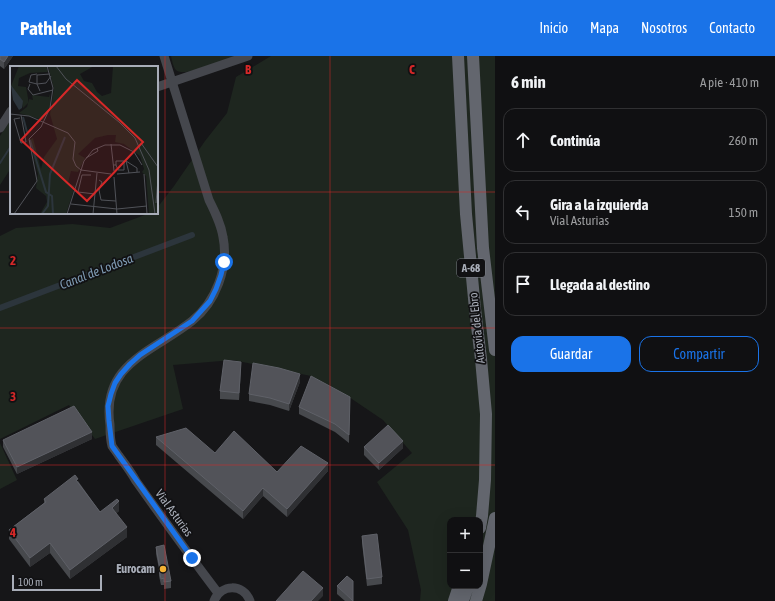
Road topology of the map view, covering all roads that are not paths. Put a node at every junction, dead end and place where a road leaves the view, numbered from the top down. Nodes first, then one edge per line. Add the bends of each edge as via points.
1 (164, 56) edge
2 (248, 56) edge
3 (458, 56) edge
4 (473, 56) edge
5 (173, 82) junction
6 (158, 87) edge
7 (10, 113) edge
8 (0, 128) edge
9 (495, 350) edge
10 (485, 480) junction
11 (477, 517) edge
12 (482, 517) edge
13 (495, 518) edge
14 (495, 546) edge
15 (458, 589) edge
16 (467, 589) edge
17 (216, 597) edge
18 (250, 601) edge
19 (454, 601) edge
20 (463, 601) edge
21 (476, 601) edge
22 (484, 601) edge

1 - 5 street
2 - 5 street
3 - 10 highway, Autovía del Ebro / A-68 via 466,214 486,414
4 - 9 highway, Autovía del Ebro / A-68 via 483,248
5 - 6 street
5 - 17 street, Vial Asturias via 209,200 220,223 224,262 210,301 192,321 140,355 121,374 111,394 108,406 109,421 112,446
7 - 8 street
10 - 11 highway
10 - 12 highway, Autovía del Ebro / A-68
13 - 21 highway
14 - 22 highway
15 - 19 highway
16 - 20 highway
17 - 18 street via 224,589 231,588 245,593

